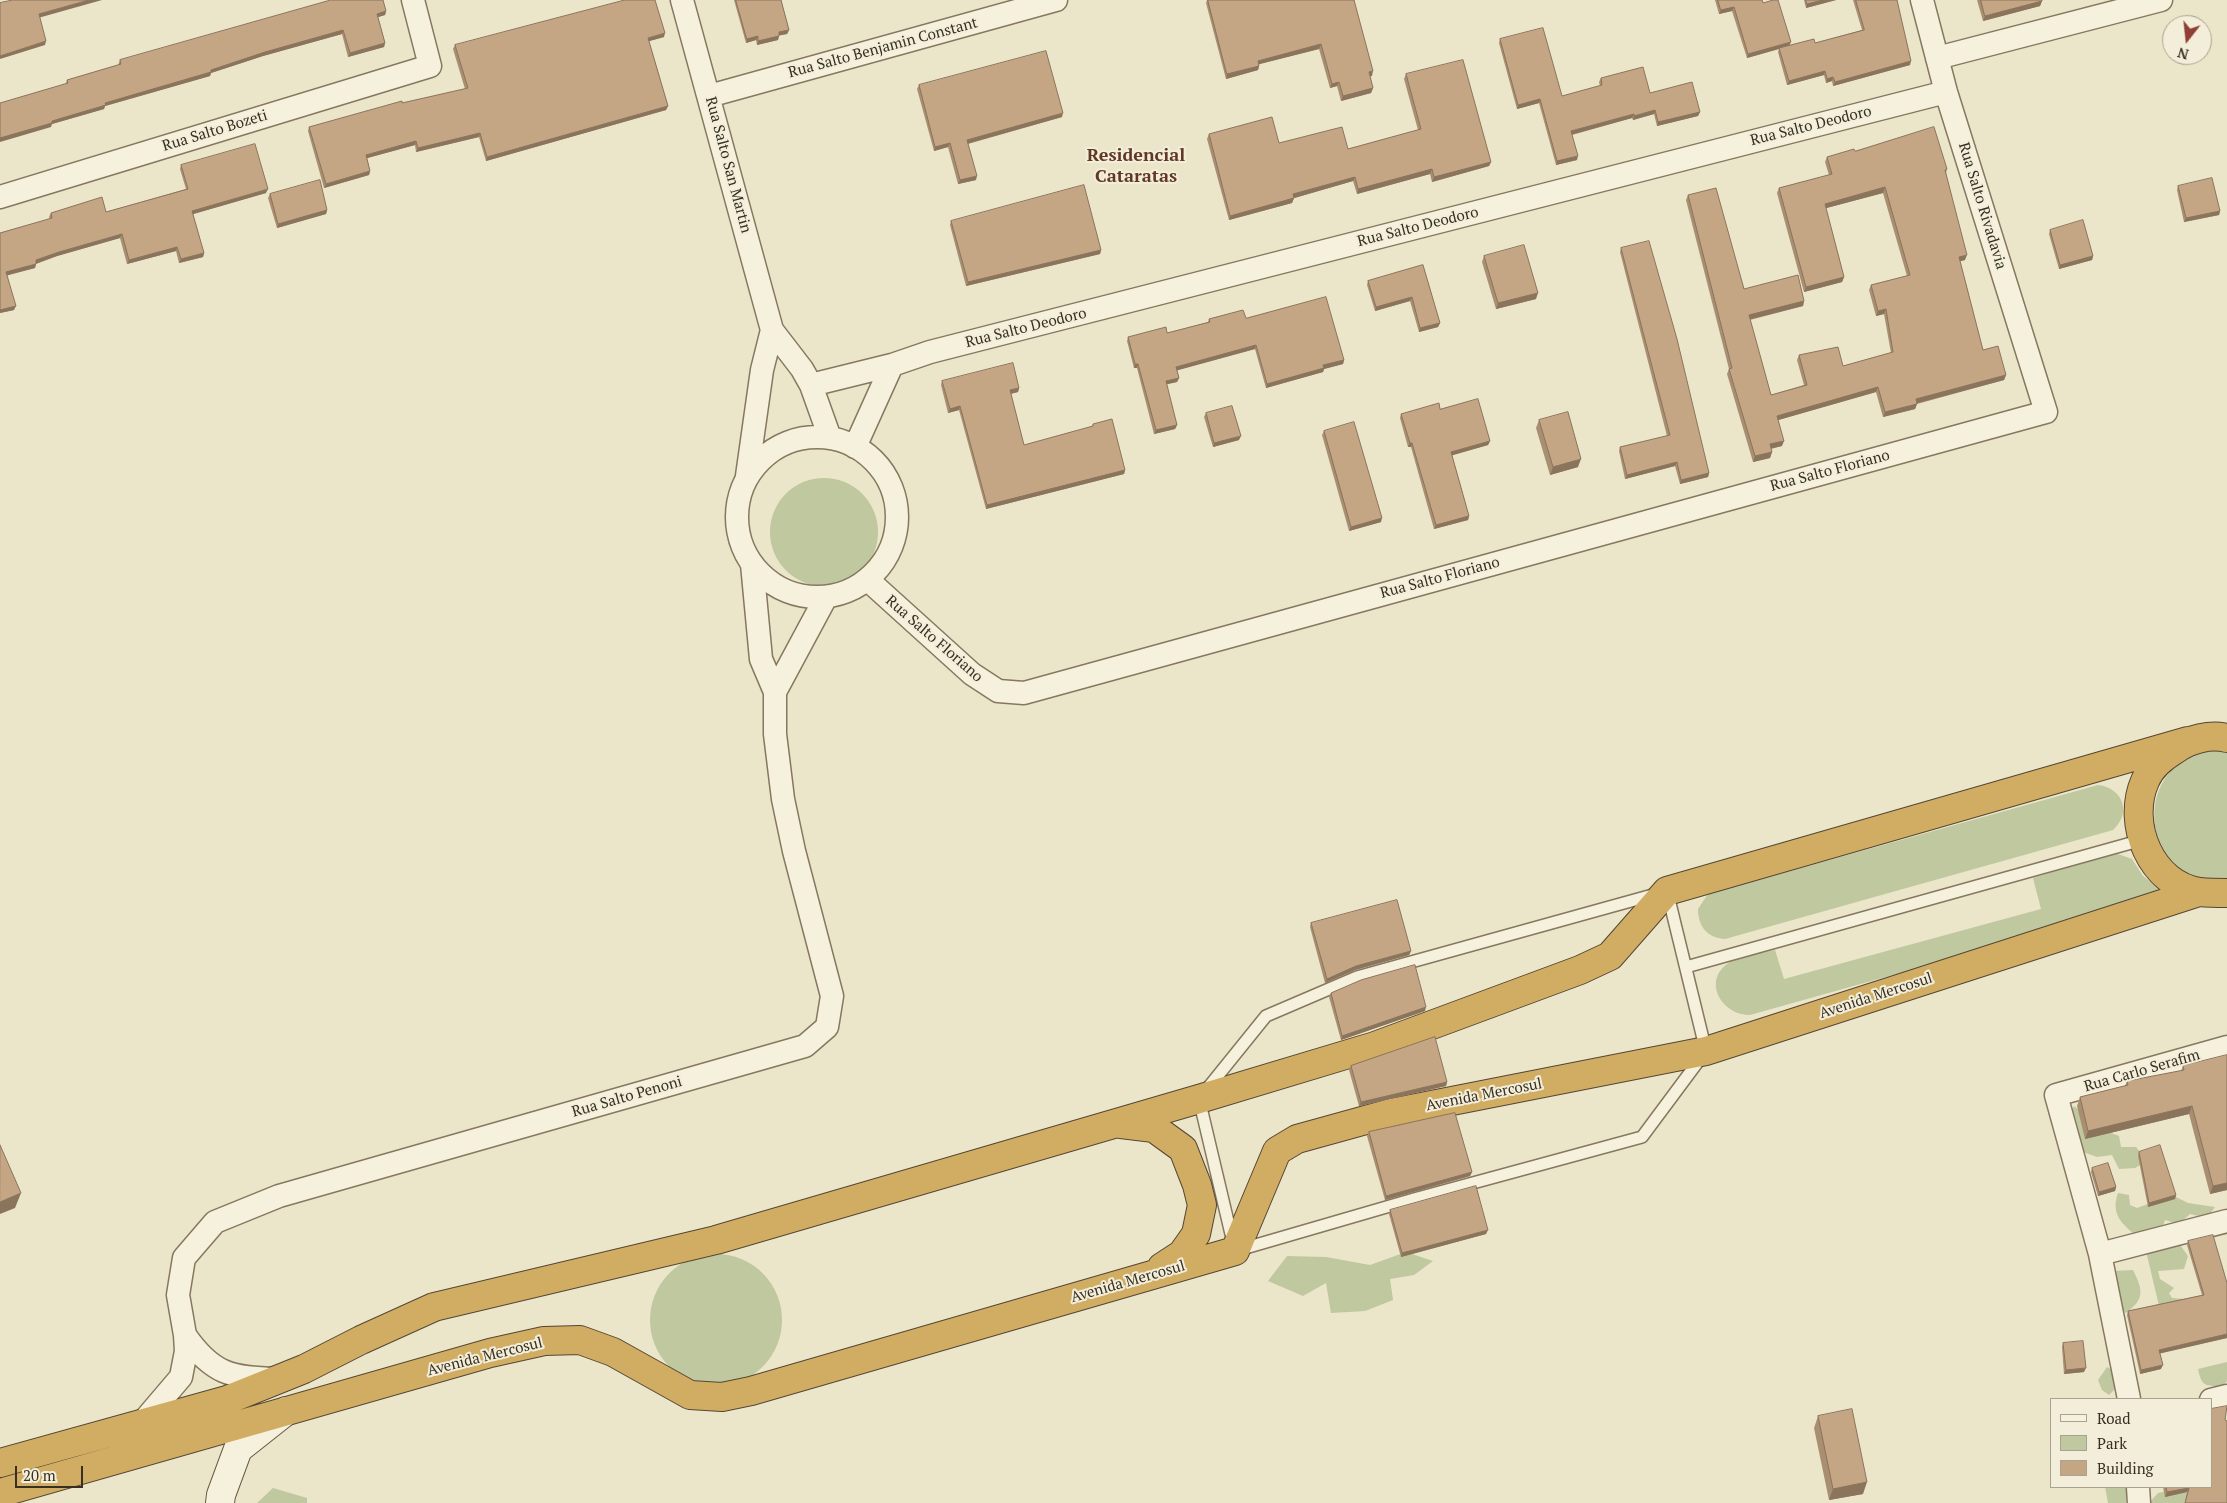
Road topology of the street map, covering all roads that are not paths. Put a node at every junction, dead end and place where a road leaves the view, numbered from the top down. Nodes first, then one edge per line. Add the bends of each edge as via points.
1 (413, 0) edge
2 (682, 0) edge
3 (1056, 0) edge
4 (1922, 0) edge
5 (2161, 0) edge
6 (1937, 58) junction
7 (1946, 92) junction
8 (709, 96) junction
9 (0, 197) edge
10 (772, 330) junction
11 (892, 365) junction
12 (811, 385) junction
13 (2046, 412) joint
14 (830, 438) junction
15 (855, 447) junction
16 (747, 476) junction
17 (752, 564) junction
18 (868, 580) junction
19 (826, 597) junction
20 (775, 692) junction
21 (2227, 738) edge
22 (2188, 741) junction
23 (2142, 840) junction
24 (1667, 891) junction
25 (2199, 892) junction
26 (2227, 893) edge
27 (1686, 967) junction
28 (2227, 1046) edge
29 (1706, 1052) junction
30 (1199, 1099) junction
31 (1114, 1124) junction
32 (2227, 1221) edge
33 (1235, 1251) junction
34 (2100, 1254) junction
35 (1148, 1276) junction
36 (186, 1335) junction
37 (278, 1379) junction
38 (2227, 1396) edge
39 (2129, 1398) edge
40 (2212, 1400) edge
41 (286, 1411) junction
42 (141, 1424) junction
43 (0, 1463) edge
44 (2138, 1488) edge
45 (0, 1494) edge
46 (220, 1503) edge
47 (2139, 1503) edge

1 - 9 street, Rua Salto Bozeti via 430,66
2 - 8 street, Rua Salto San Martin
3 - 8 street, Rua Salto Benjamin Constant
4 - 6 street, Rua Salto Rivadavia
5 - 6 street
6 - 7 street, Rua Salto Rivadavia
7 - 11 street, Rua Salto Deodoro
7 - 13 street, Rua Salto Rivadavia
8 - 10 street, Rua Salto San Martin
10 - 12 street, Rua Salto San Martin
10 - 16 street, Rua Salto San Martin via 762,370
11 - 12 street, Rua Salto Deodoro
11 - 15 street
12 - 14 street, Rua Salto San Martin
13 - 18 street, Rua Salto Floriano via 1024,693 998,691 972,674
14 - 15 street
14 - 16 street via 808,437 787,442 764,456
15 - 18 street via 876,463 890,485 897,510 895,536 885,560
16 - 17 street via 737,501 736,528 744,553
17 - 19 street via 760,575 782,590 804,597
17 - 20 street, Rua Salto Penoni via 761,659
18 - 19 street via 848,592
19 - 20 street, Rua Salto Penoni
20 - 36 street, Rua Salto Penoni via 775,734 782,799 832,996 827,1026 805,1046 279,1196 215,1222 184,1258 178,1295
21 - 22 highway, Avenida Mercosul via 2219,736
22 - 23 highway, Avenida Mercosul via 2160,760 2145,781 2138,808
22 - 24 highway, Avenida Mercosul
23 - 25 highway, Avenida Mercosul via 2154,863 2173,881
23 - 27 lane
24 - 27 lane
24 - 30 highway via 1610,956 1580,970 1375,1046
24 - 30 lane via 1357,977 1266,1016
25 - 26 highway, Avenida Mercosul
25 - 29 highway, Avenida Mercosul
27 - 29 lane
28 - 34 street, Rua Carlo Serafim via 2056,1095
29 - 33 lane via 1642,1137
29 - 33 highway, Avenida Mercosul via 1391,1113 1297,1139 1277,1151
30 - 31 highway
30 - 33 lane
31 - 35 highway via 1154,1128 1183,1149 1202,1205 1196,1234 1182,1254
31 - 37 highway via 716,1240 434,1307
32 - 34 street
33 - 35 highway, Avenida Mercosul
34 - 39 street
35 - 41 highway, Avenida Mercosul via 722,1397 690,1395 613,1352 580,1340 544,1342 490,1353
36 - 37 street, Rua Salto Penoni via 200,1356 219,1370 238,1376
36 - 42 street, Rua Salto Penoni via 182,1377
37 - 42 highway via 227,1400
38 - 40 street
41 - 45 highway, Avenida Mercosul
41 - 46 main road via 238,1448
42 - 43 highway
44 - 47 street

